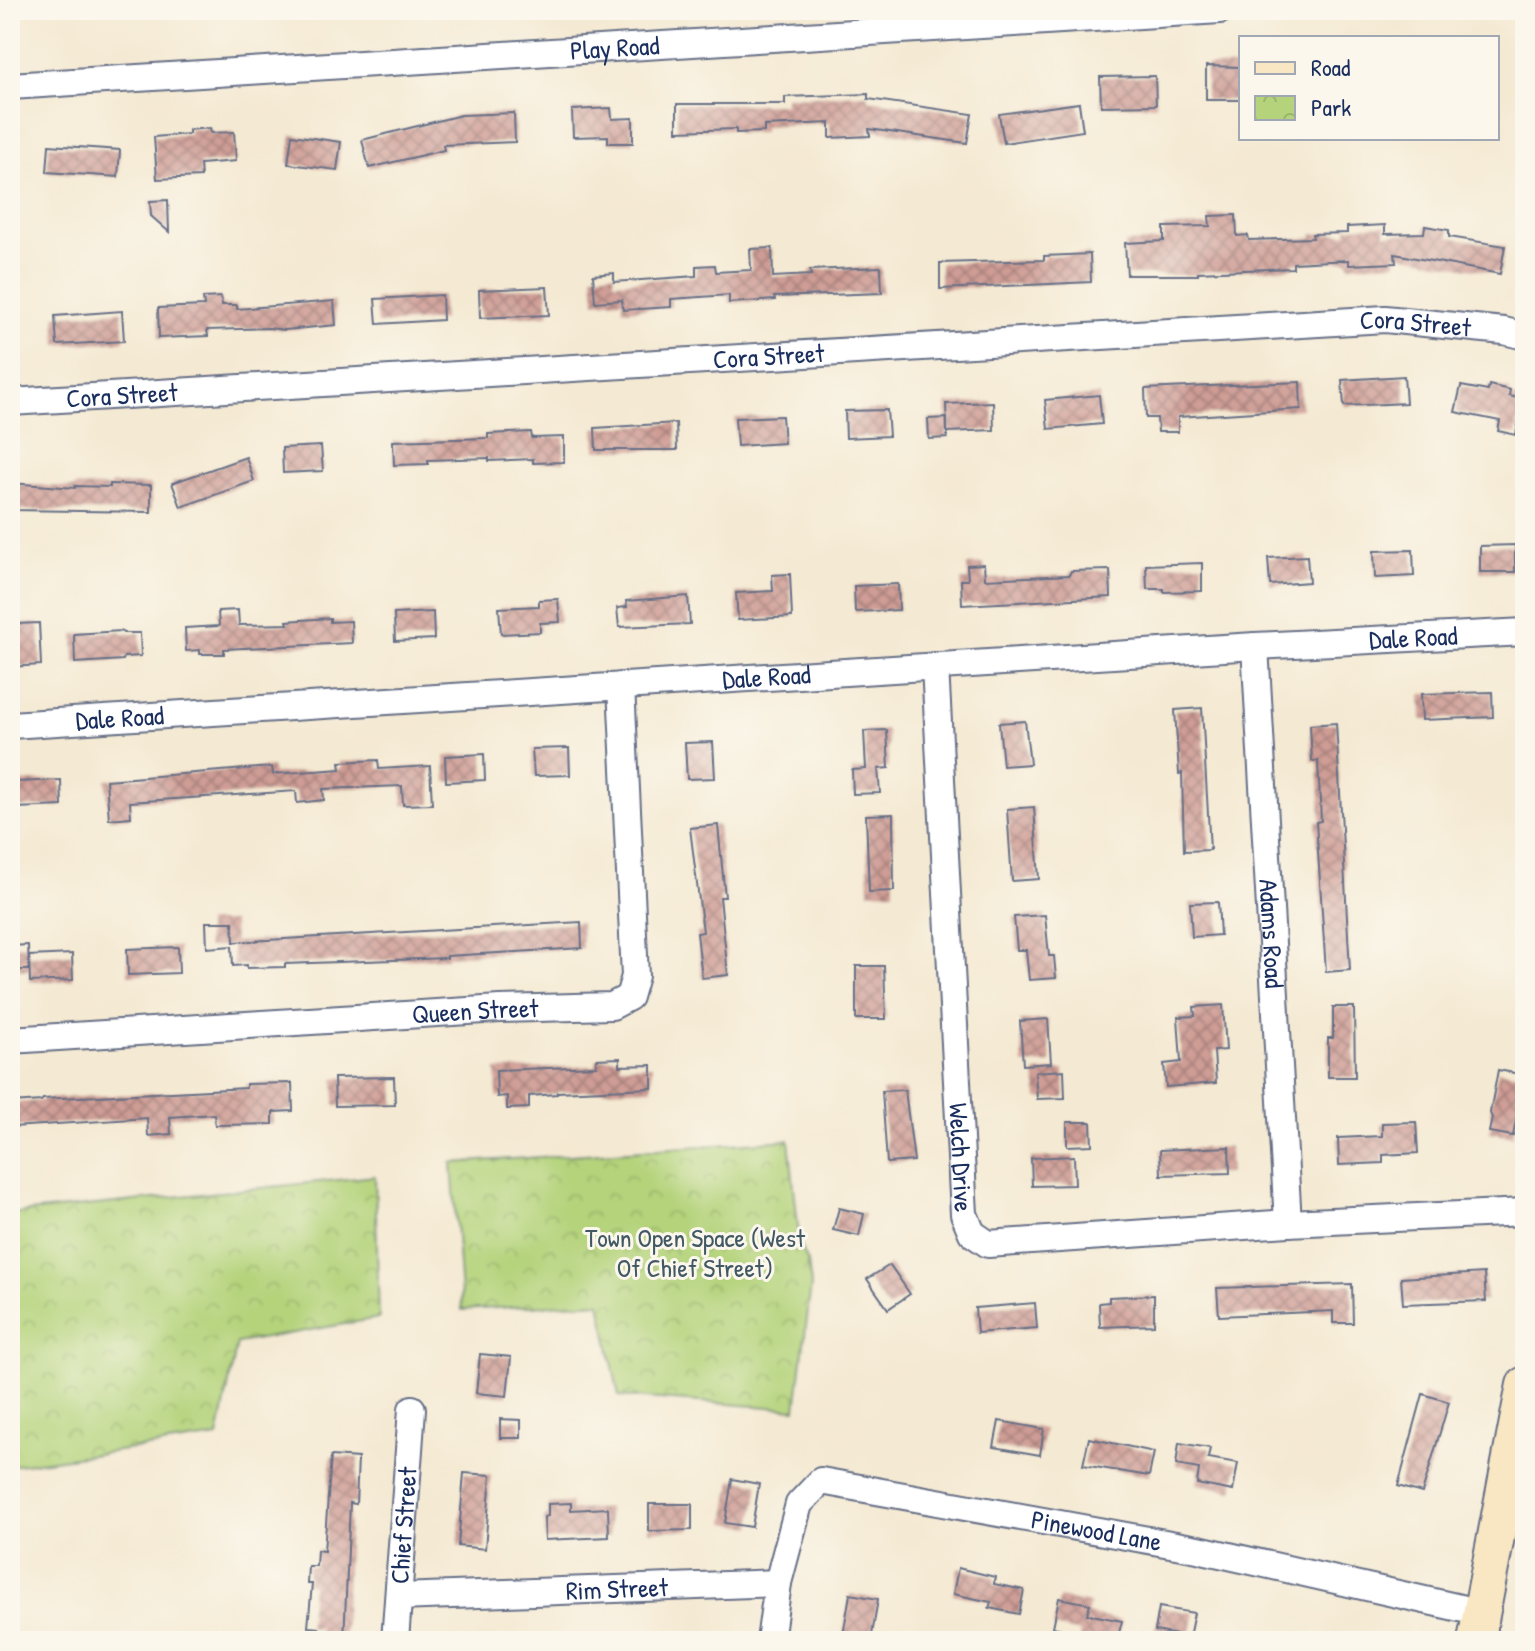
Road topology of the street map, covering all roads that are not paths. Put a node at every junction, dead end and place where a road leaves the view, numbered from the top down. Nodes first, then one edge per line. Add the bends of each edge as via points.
1 (1220, 10) edge
2 (10, 86) edge
3 (1525, 336) edge
4 (10, 402) edge
5 (1525, 632) edge
6 (1255, 646) junction
7 (935, 666) junction
8 (621, 686) junction
9 (10, 725) edge
10 (10, 1040) edge
11 (1525, 1212) edge
12 (1288, 1223) junction
13 (1525, 1385) edge
14 (412, 1409) dead end
15 (778, 1583) junction
16 (399, 1597) junction
17 (1479, 1627) edge
18 (395, 1641) edge
19 (770, 1641) edge

1 - 2 street, Play Road
3 - 4 street, Cora Street via 1385,319
5 - 6 street, Dale Road
6 - 7 street, Dale Road
6 - 12 street, Adams Road
7 - 8 street, Dale Road
7 - 12 street, Welch Drive via 964,1214 972,1233 988,1244
8 - 9 street, Dale Road
8 - 10 street, Queen Street via 635,976 629,997 612,1006
11 - 12 street, Welch Drive
13 - 17 main road
14 - 16 street, Chief Street
15 - 16 street, Rim Street
15 - 17 street, Pinewood Lane via 799,1504 821,1481 1198,1549
15 - 19 street
16 - 18 street, Chief Street

